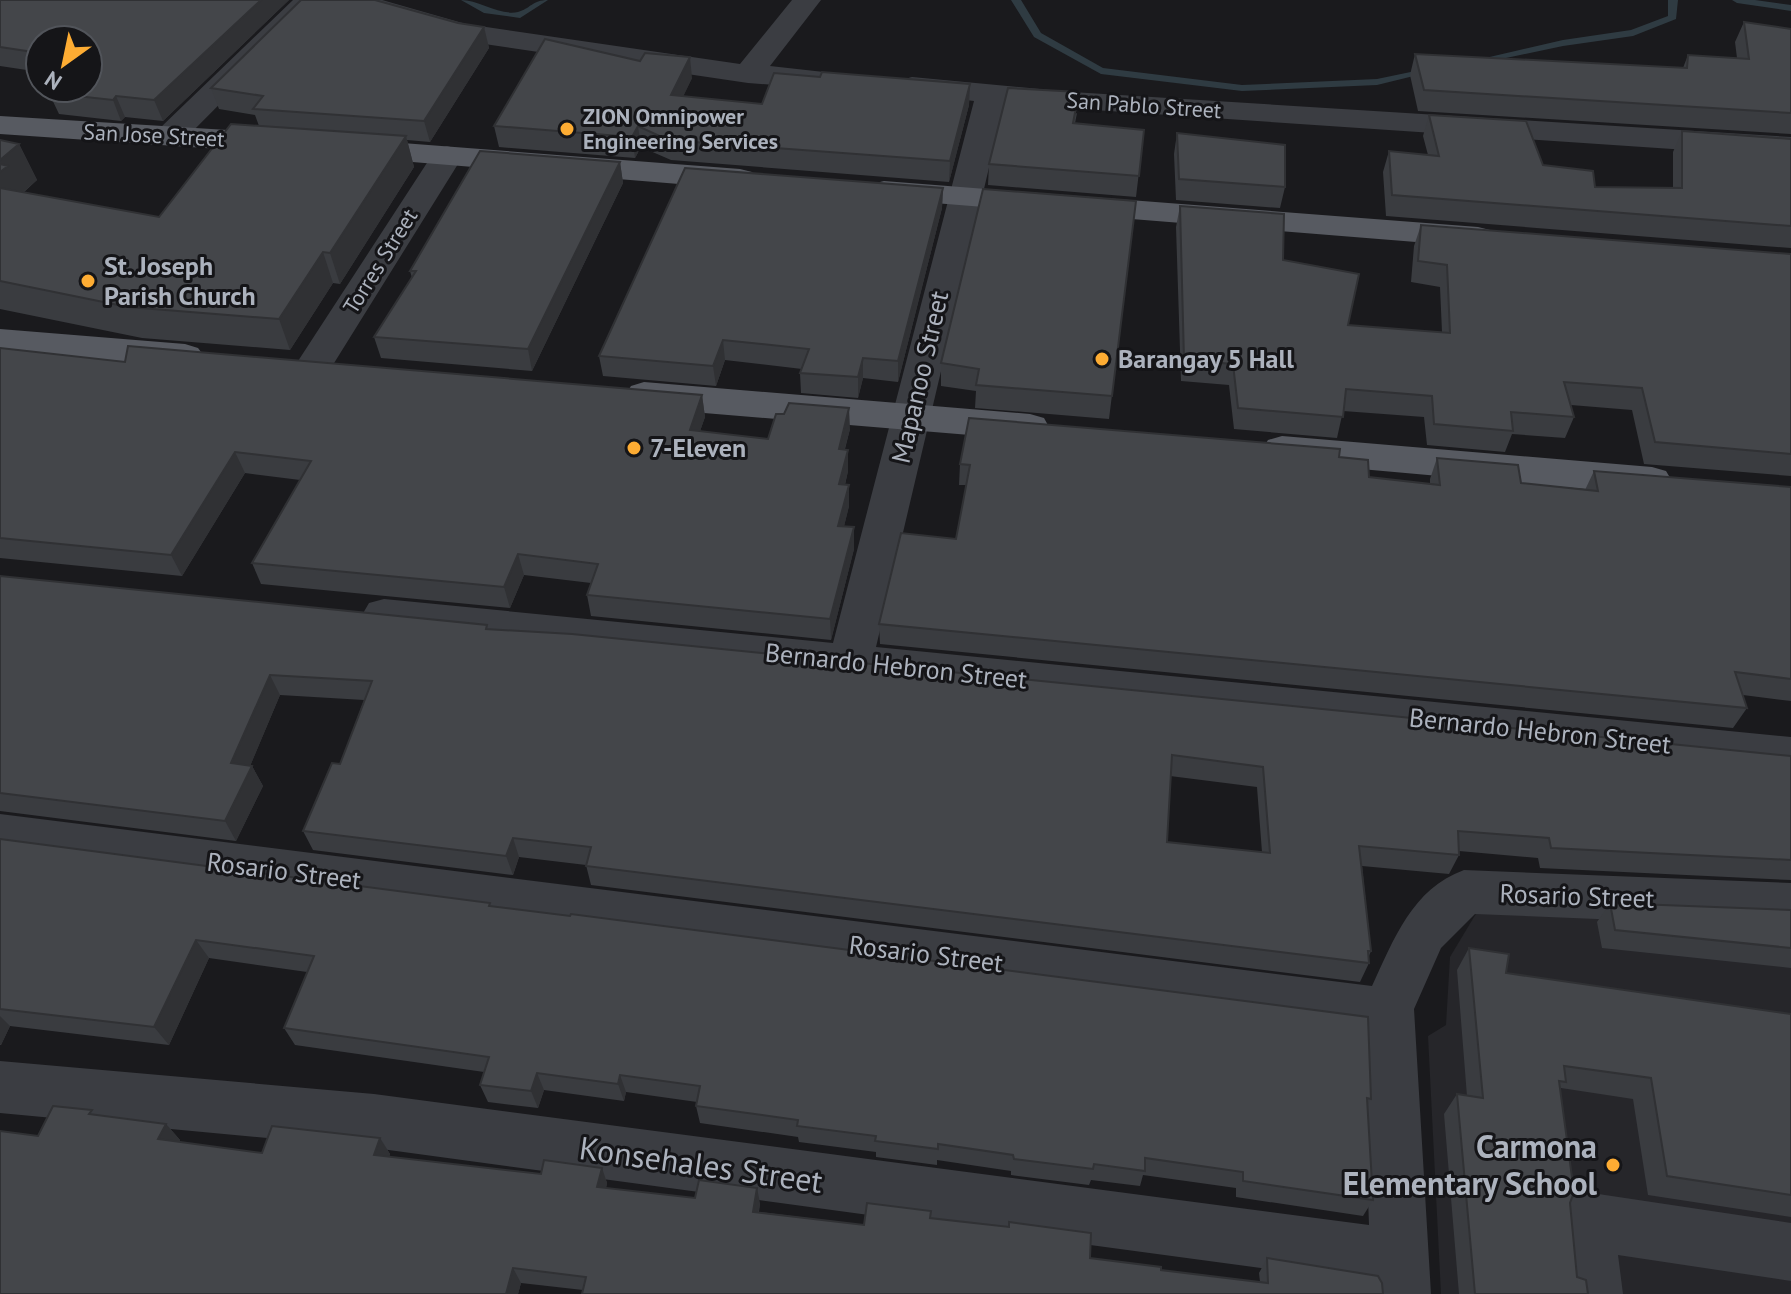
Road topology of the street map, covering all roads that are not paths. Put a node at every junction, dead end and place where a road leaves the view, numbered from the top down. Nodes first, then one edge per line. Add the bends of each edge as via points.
1 (309, 0) edge
2 (361, 0) edge
3 (807, 0) edge
4 (748, 74) junction
5 (991, 94) junction
6 (3, 128) edge
7 (171, 135) junction
8 (1791, 147) edge
9 (447, 156) junction
10 (775, 182) edge
11 (853, 189) edge
12 (963, 197) junction
13 (1504, 239) edge
14 (0, 341) edge
15 (219, 359) edge
16 (297, 365) joint
17 (360, 371) edge
18 (612, 392) edge
19 (911, 418) junction
20 (1068, 430) edge
21 (1241, 445) edge
22 (1681, 483) edge
23 (346, 611) edge
24 (850, 662) junction
25 (1791, 756) edge
26 (0, 834) edge
27 (1791, 905) edge
28 (1388, 1009) junction
29 (0, 1087) edge
30 (1791, 1252) edge
31 (1401, 1276) edge
32 (1593, 1294) edge

1 - 7 street
2 - 4 street, San Pablo Street via 464,32
3 - 4 street
4 - 5 street, San Pablo Street
5 - 8 street, San Pablo Street
5 - 12 street, Mapanoo Street
6 - 7 main road, San Jose Street
7 - 9 main road, San Jose Street
9 - 10 main road, San Jose Street
9 - 16 street, Torres Street
11 - 12 main road
12 - 13 main road
12 - 19 street, Mapanoo Street
14 - 15 main road
16 - 17 main road
18 - 19 main road
19 - 20 main road
19 - 24 street, Mapanoo Street
21 - 22 main road
23 - 24 street, Bernardo Hebron Street
24 - 25 street, Bernardo Hebron Street
26 - 28 street, Rosario Street
27 - 28 street, Rosario Street via 1464,892 1422,933
28 - 31 street
29 - 31 street, Konsehales Street via 374,1121
30 - 32 street via 1585,1221

